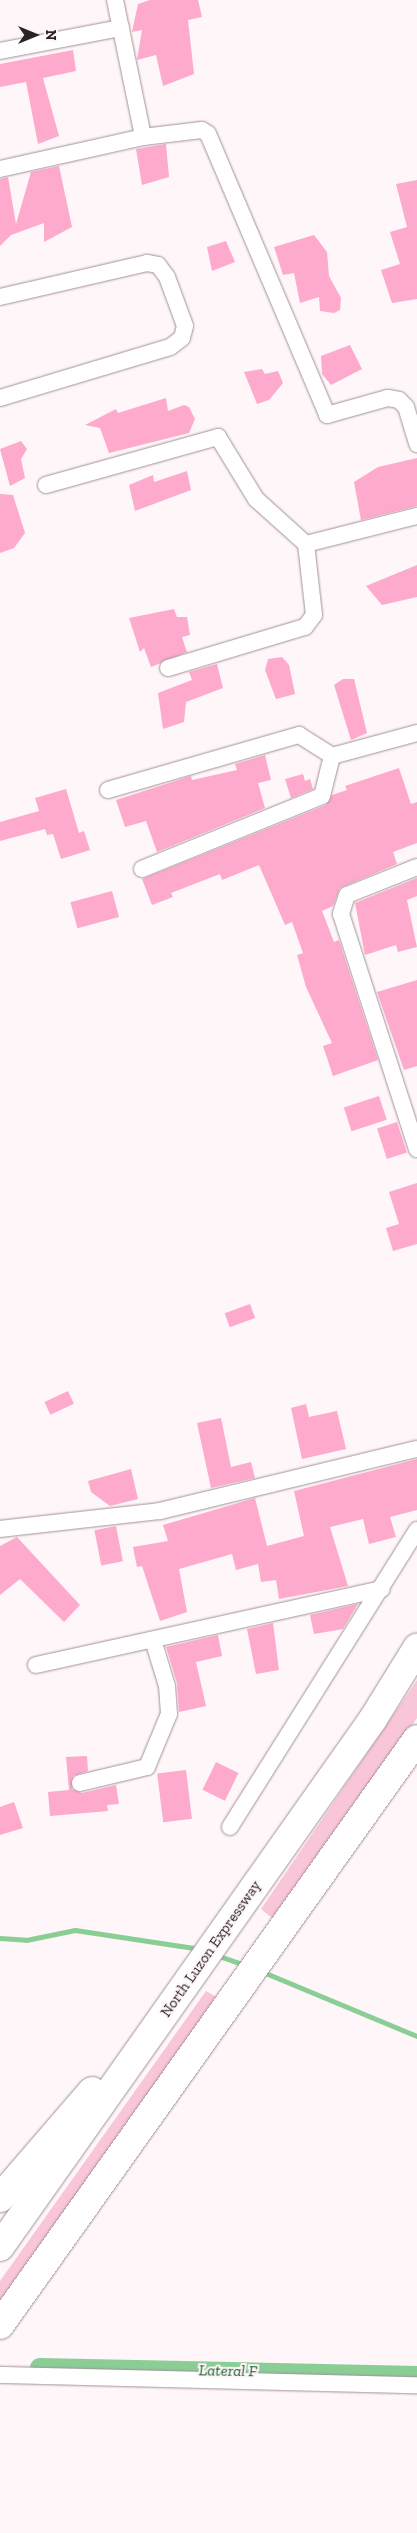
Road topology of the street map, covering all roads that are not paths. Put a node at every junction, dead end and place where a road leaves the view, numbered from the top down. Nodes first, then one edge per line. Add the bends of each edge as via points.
1 (115, 0) edge
2 (121, 28) junction
3 (0, 50) edge
4 (143, 137) junction
5 (0, 169) edge
6 (0, 297) edge
7 (0, 398) edge
8 (417, 444) edge
9 (46, 484) dead end
10 (417, 516) edge
11 (306, 544) junction
12 (168, 668) dead end
13 (417, 734) edge
14 (332, 756) junction
15 (108, 790) dead end
16 (417, 867) edge
17 (142, 869) dead end
18 (417, 1149) edge
19 (417, 1449) edge
20 (0, 1529) edge
21 (417, 1530) edge
22 (382, 1589) junction
23 (153, 1640) junction
24 (417, 1648) edge
25 (36, 1665) dead end
26 (417, 1738) edge
27 (80, 1783) dead end
28 (230, 1826) dead end
29 (190, 1979) junction
30 (0, 2198) edge
31 (0, 2248) edge
32 (0, 2325) edge
33 (0, 2375) edge
34 (417, 2385) edge

1 - 2 street
2 - 3 street
2 - 4 street
4 - 5 street
4 - 8 street via 193,129 208,134 328,415 388,398 399,400 406,407
6 - 7 street via 148,264 158,265 167,277 185,326 182,338 170,347
9 - 11 street via 218,437 256,499
10 - 11 street
11 - 12 street via 314,614 306,627
13 - 14 street
14 - 15 street via 299,735
14 - 17 street via 322,796
16 - 18 street via 347,895 341,914
19 - 20 street via 160,1511
21 - 22 street
22 - 23 street
22 - 28 street
23 - 25 street
23 - 27 street via 166,1686 169,1714 148,1767
24 - 29 highway, North Luzon Expressway
26 - 32 highway
29 - 30 highway
29 - 31 highway, North Luzon Expressway
33 - 34 street

